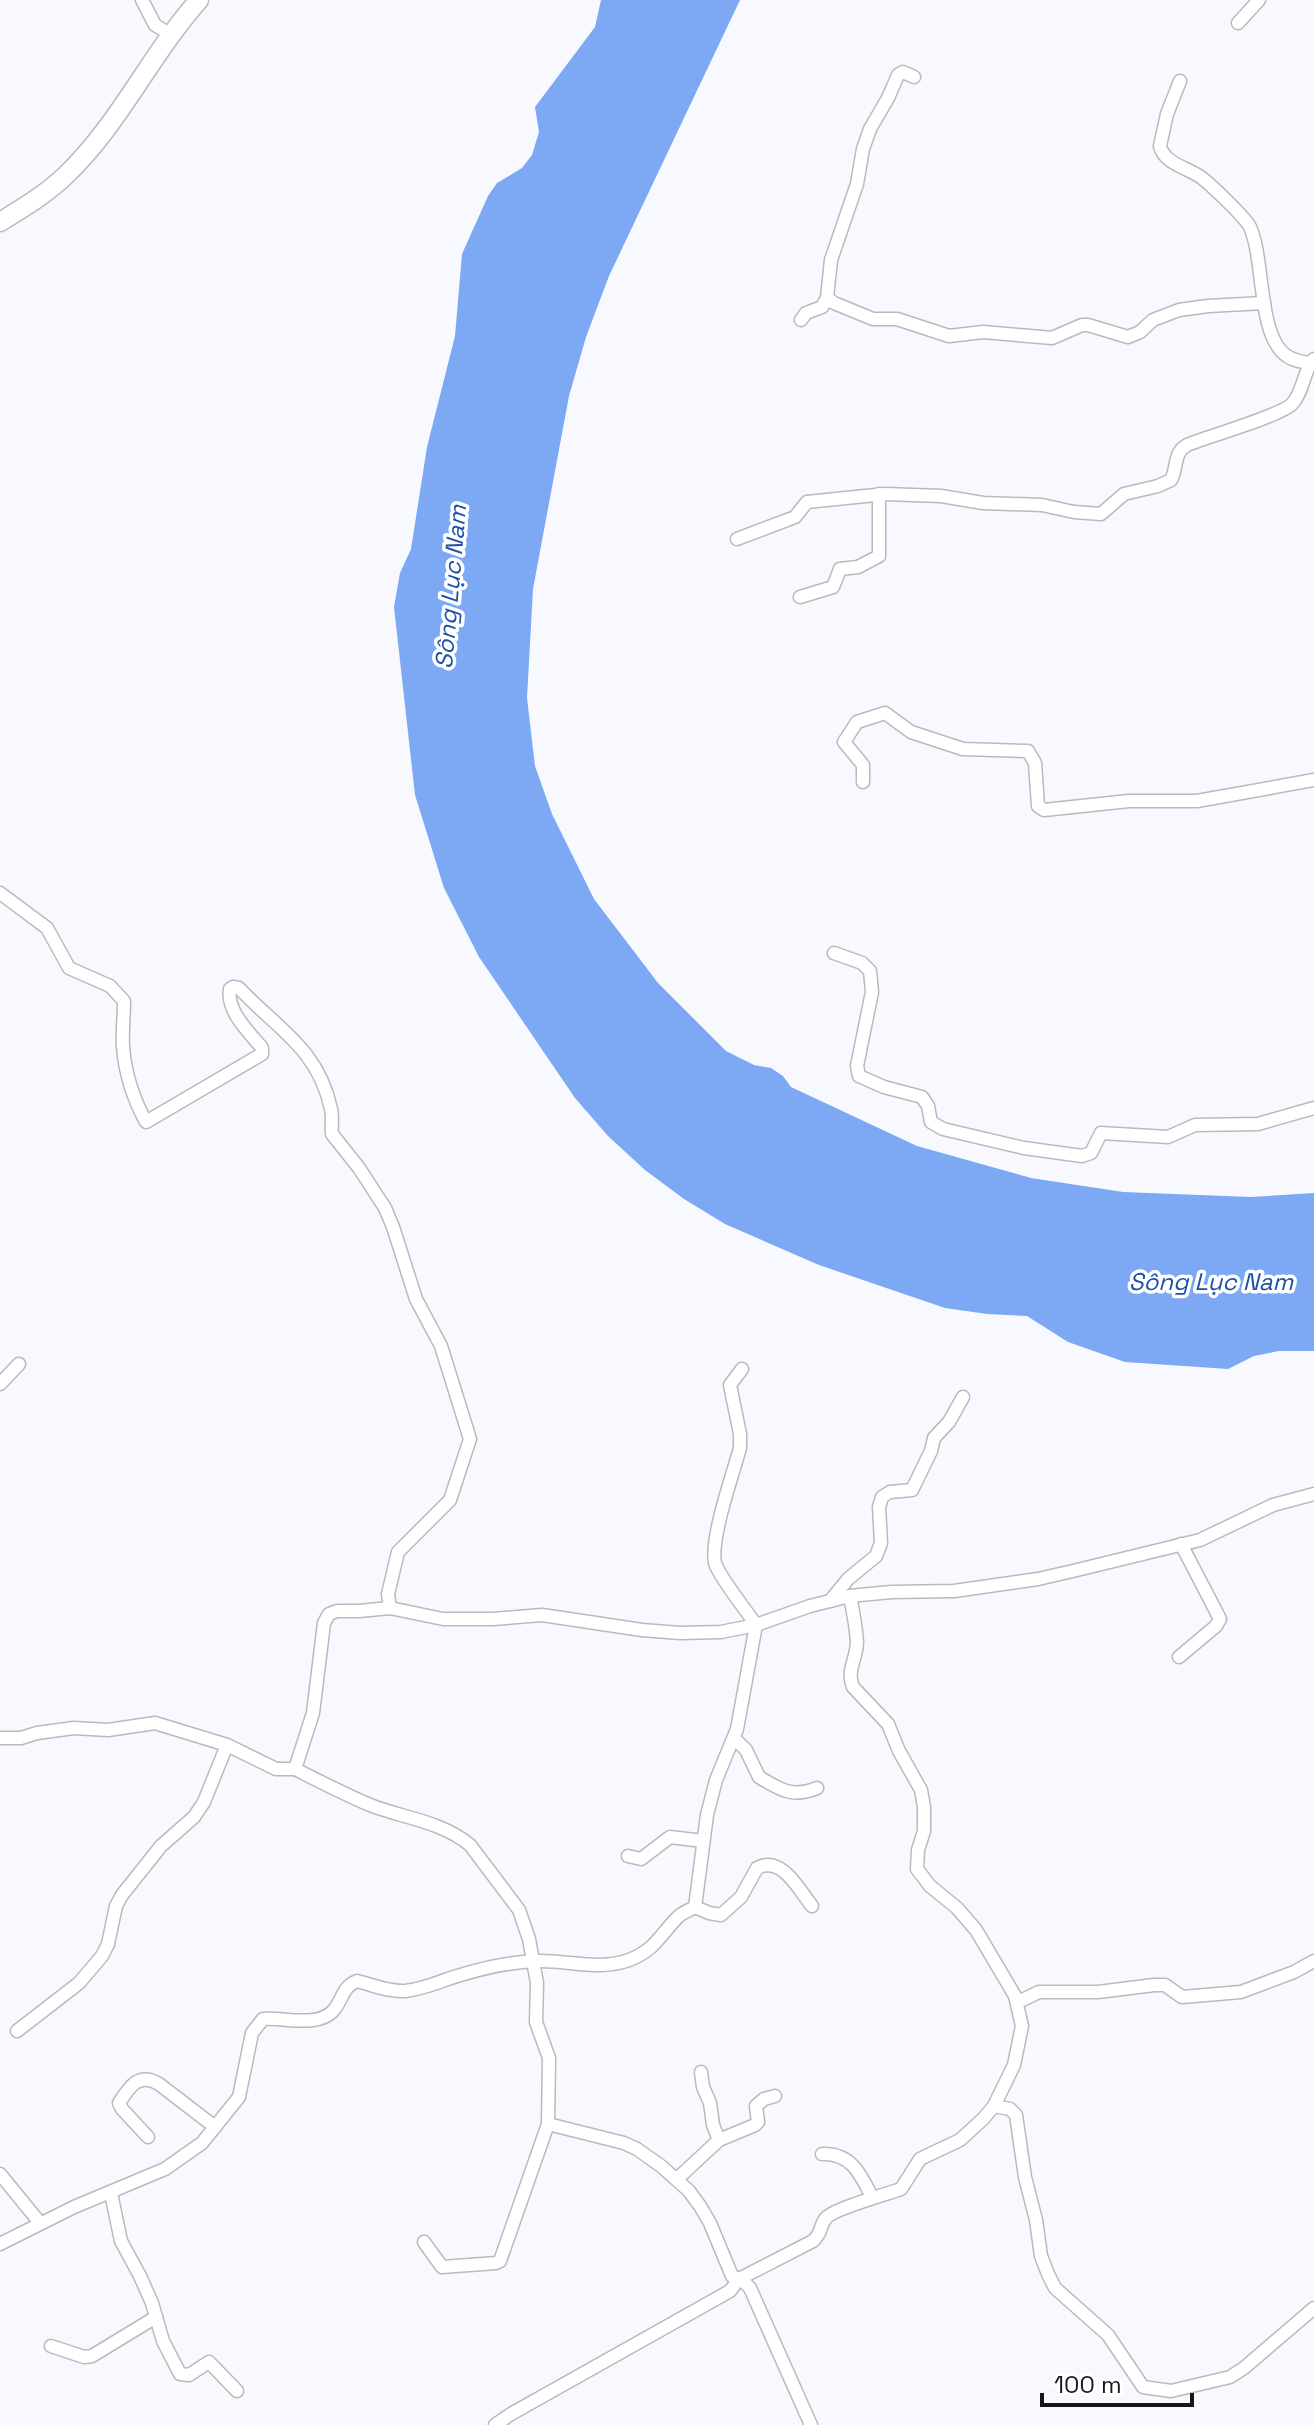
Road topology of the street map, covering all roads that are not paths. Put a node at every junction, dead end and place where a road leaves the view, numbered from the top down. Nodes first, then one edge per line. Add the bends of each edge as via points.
1 (142, 0) edge
2 (199, 0) edge
3 (1259, 0) edge
4 (1238, 23) dead end
5 (171, 35) junction
6 (914, 77) dead end
7 (1180, 81) dead end
8 (0, 222) edge
9 (827, 298) junction
10 (1264, 303) junction
11 (801, 320) dead end
12 (1312, 361) edge
13 (879, 494) junction
14 (737, 539) dead end
15 (800, 597) dead end
16 (1314, 780) edge
17 (863, 782) dead end
18 (0, 893) edge
19 (834, 953) dead end
20 (1314, 1108) edge
21 (19, 1364) dead end
22 (742, 1369) dead end
23 (0, 1384) edge
24 (963, 1397) dead end
25 (1314, 1494) edge
26 (1181, 1544) junction
27 (850, 1596) junction
28 (830, 1601) junction
29 (390, 1608) junction
30 (756, 1625) junction
31 (1179, 1657) dead end
32 (0, 1738) edge
33 (734, 1738) junction
34 (227, 1745) junction
35 (295, 1769) junction
36 (817, 1788) dead end
37 (703, 1841) junction
38 (628, 1856) dead end
39 (812, 1906) dead end
40 (695, 1907) junction
41 (534, 1961) junction
42 (1314, 1961) edge
43 (1018, 2002) junction
44 (17, 2031) dead end
45 (701, 2072) dead end
46 (775, 2096) dead end
47 (994, 2106) junction
48 (548, 2124) junction
49 (215, 2127) junction
50 (148, 2137) dead end
51 (719, 2140) junction
52 (822, 2154) dead end
53 (0, 2174) edge
54 (677, 2179) junction
55 (111, 2193) junction
56 (872, 2197) junction
57 (40, 2223) junction
58 (424, 2242) dead end
59 (0, 2244) edge
60 (739, 2279) junction
61 (1314, 2308) edge
62 (156, 2317) junction
63 (51, 2346) dead end
64 (237, 2391) dead end
65 (495, 2425) edge
66 (811, 2425) edge

1 - 5 street via 155,25
2 - 5 street
3 - 4 street
5 - 8 street via 85,155 63,178
6 - 9 street via 898,75 870,129 831,260
7 - 10 street via 1161,151 1205,180 1248,224
9 - 10 street via 873,319 897,319 949,336 983,332 1052,338 1088,325 1128,337 1179,310
9 - 11 street
10 - 12 street via 1278,347 1287,357
12 - 13 street via 1298,396 1286,409 1187,445 1178,453 1171,480 1124,494 1101,514
13 - 14 street via 807,502 795,517
13 - 15 street via 879,556 840,569 833,587
16 - 17 street via 1197,801 1044,810 1038,806 1035,763 1028,751 963,749 911,732 885,713 857,722 844,742 863,765
18 - 29 street via 47,928 69,968 110,986 124,1001 125,1064 146,1122 262,1054 233,1009 228,995 233,987 283,1027 314,1066 332,1112 332,1134 385,1208 470,1432 450,1500 398,1552
19 - 20 street via 870,971 872,992 859,1076 922,1097 931,1122 943,1129 1082,1156 1091,1153 1101,1133 1168,1137 1195,1125 1258,1124
21 - 23 street
22 - 30 street via 730,1385 740,1448 717,1534 715,1564
24 - 28 street via 934,1438 912,1490 882,1497 876,1556
25 - 26 street
26 - 27 street via 1038,1579 944,1592
26 - 31 street via 1220,1619
27 - 28 street
27 - 43 street via 857,1644 850,1680 888,1724 924,1799 917,1869 976,1930
28 - 30 street
29 - 30 street via 443,1619 556,1616 680,1633
29 - 35 street via 337,1611 326,1618 313,1713
30 - 33 street
32 - 34 street via 155,1723
33 - 36 street via 763,1780 797,1794
33 - 37 street via 716,1780
34 - 35 street via 269,1766
34 - 44 street via 194,1817 161,1846 122,1895 102,1956 79,1983
35 - 41 street via 372,1805 460,1836 519,1910
37 - 38 street via 670,1837 641,1859
37 - 40 street
39 - 40 street via 791,1878 769,1864 757,1868 741,1897 721,1915
40 - 41 street via 649,1950 627,1961 608,1966
41 - 48 street via 536,2022 549,2058
41 - 49 street via 402,1991 357,1981 347,1987 335,2009 318,2019 263,2019 252,2033 239,2097
42 - 43 street via 1241,1992 1182,1997 1165,1985 1154,1985 1048,1991
43 - 47 street via 1021,2037
45 - 51 street
46 - 51 street via 756,2106 755,2125
47 - 56 street via 960,2140 920,2159 901,2189
47 - 61 street via 1016,2115 1041,2256 1055,2288 1108,2335 1143,2387 1171,2391 1230,2377
48 - 54 street via 637,2149
48 - 58 street via 500,2261 442,2267
49 - 50 street via 146,2078 119,2103
49 - 55 street via 165,2169
51 - 54 street
52 - 56 street via 844,2158
53 - 57 street
54 - 60 street via 700,2206 730,2273
55 - 57 street
55 - 62 street via 121,2241
56 - 60 street via 829,2215 813,2241
57 - 59 street
60 - 65 street via 730,2291
60 - 66 street via 755,2299
62 - 63 street via 92,2356
62 - 64 street via 180,2374 189,2375 209,2362

